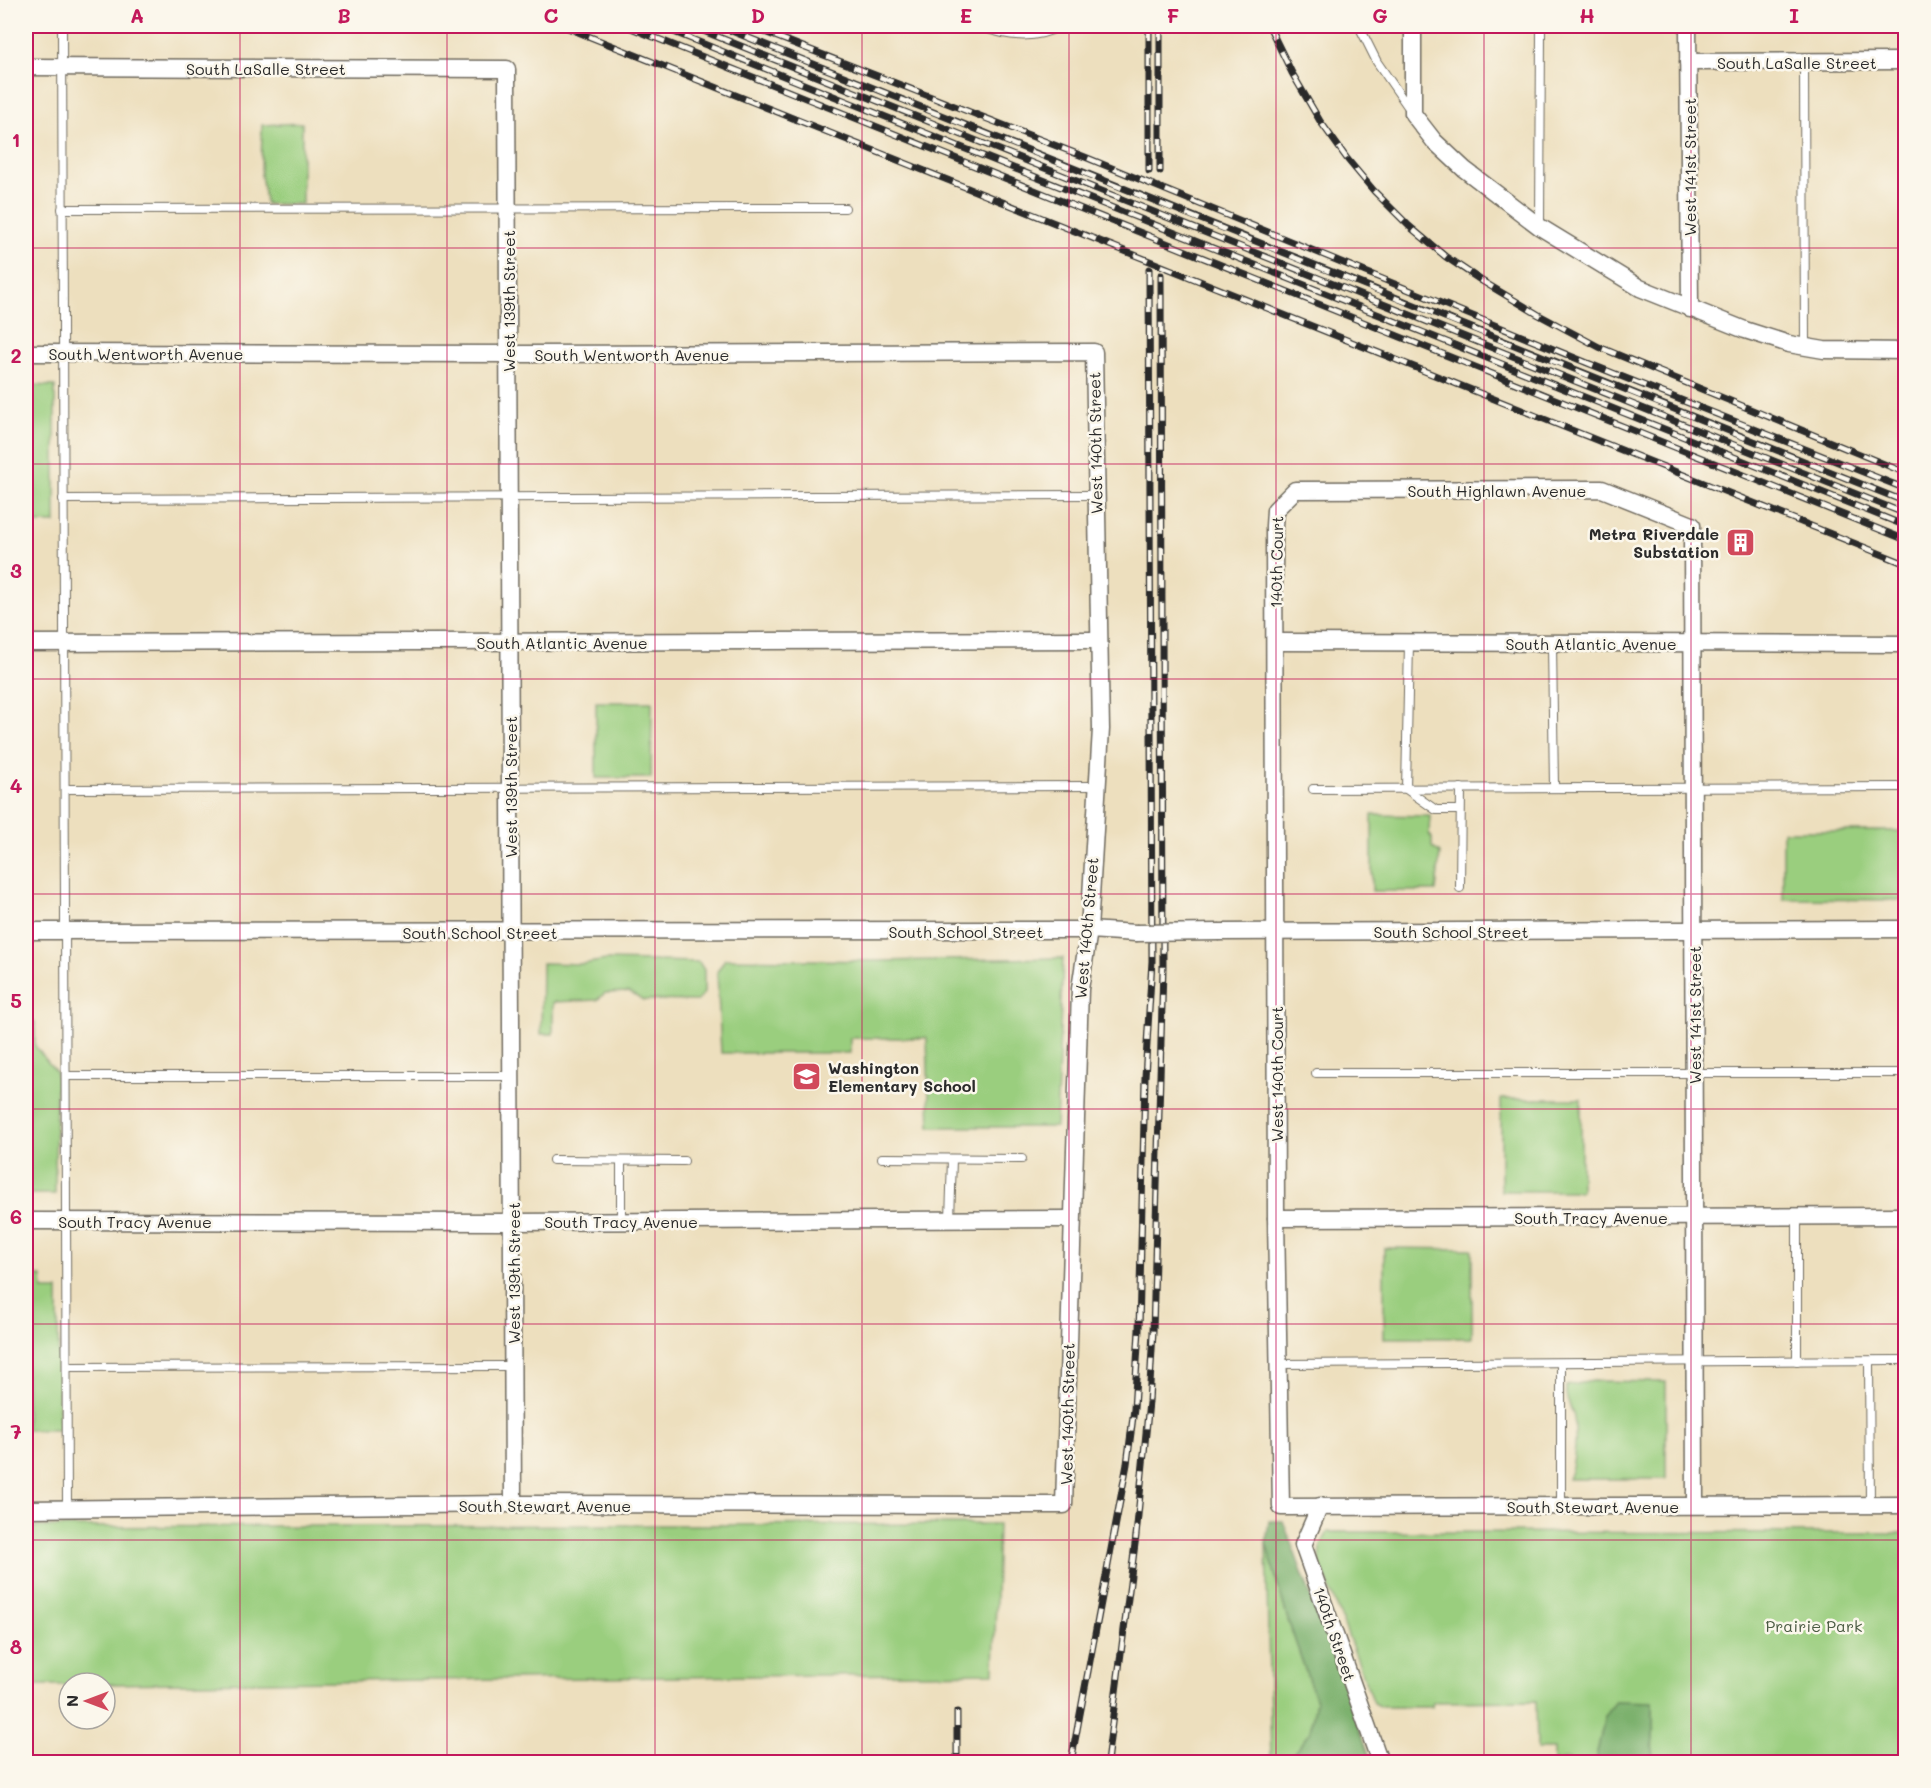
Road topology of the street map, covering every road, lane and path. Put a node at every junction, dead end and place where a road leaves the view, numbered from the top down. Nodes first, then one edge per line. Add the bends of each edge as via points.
1 (62, 26) edge
2 (979, 26) edge
3 (1060, 26) edge
4 (1359, 26) edge
5 (1413, 26) edge
6 (1541, 26) edge
7 (1688, 26) edge
8 (1905, 61) edge
9 (1688, 62) junction
10 (1804, 62) junction
11 (26, 68) edge
12 (62, 68) junction
13 (507, 69) joint
14 (1413, 114) junction
15 (62, 208) junction
16 (508, 208) junction
17 (845, 208) dead end
18 (1540, 227) junction
19 (1690, 309) junction
20 (1805, 347) junction
21 (1905, 351) edge
22 (1094, 352) joint
23 (26, 353) edge
24 (63, 353) junction
25 (508, 354) junction
26 (1295, 490) joint
27 (1096, 495) junction
28 (509, 497) junction
29 (63, 499) junction
30 (1692, 525) joint
31 (1099, 640) junction
32 (1276, 642) junction
33 (26, 643) edge
34 (64, 643) junction
35 (509, 643) junction
36 (1409, 643) junction
37 (1552, 643) junction
38 (1692, 643) junction
39 (1905, 644) edge
40 (1097, 786) junction
41 (1905, 787) edge
42 (510, 788) junction
43 (1461, 788) junction
44 (1554, 788) junction
45 (1693, 788) junction
46 (65, 789) junction
47 (1313, 789) dead end
48 (1406, 789) junction
49 (1460, 810) junction
50 (1460, 888) dead end
51 (1905, 929) edge
52 (1089, 930) junction
53 (1694, 930) junction
54 (26, 931) edge
55 (65, 931) junction
56 (510, 932) junction
57 (1275, 932) junction
58 (1316, 1073) dead end
59 (1905, 1074) edge
60 (1694, 1075) junction
61 (66, 1076) junction
62 (512, 1076) junction
63 (882, 1158) dead end
64 (1022, 1159) dead end
65 (553, 1160) dead end
66 (952, 1160) junction
67 (621, 1161) junction
68 (684, 1161) dead end
69 (1797, 1216) junction
70 (1905, 1216) edge
71 (1695, 1217) junction
72 (1276, 1218) junction
73 (950, 1219) junction
74 (1072, 1219) junction
75 (26, 1221) edge
76 (66, 1221) junction
77 (621, 1221) junction
78 (513, 1222) junction
79 (1905, 1360) edge
80 (1797, 1361) junction
81 (1869, 1361) junction
82 (1561, 1362) junction
83 (1695, 1362) junction
84 (1279, 1364) junction
85 (513, 1366) junction
86 (67, 1367) junction
87 (513, 1504) junction
88 (1064, 1505) joint
89 (1870, 1505) junction
90 (1905, 1505) edge
91 (1320, 1506) junction
92 (1561, 1506) junction
93 (1695, 1506) junction
94 (1281, 1507) joint
95 (68, 1508) junction
96 (26, 1509) edge
97 (1380, 1762) edge

1 - 12 lane
2 - 3 lane via 1022,37
4 - 14 lane via 1377,62
5 - 14 street
6 - 18 lane
7 - 9 street, West 141st Street
8 - 10 street, South LaSalle Street
9 - 10 street, South LaSalle Street
9 - 19 street, West 141st Street
10 - 20 lane
11 - 12 street, South LaSalle Street
12 - 13 street, South LaSalle Street
12 - 15 lane
13 - 16 street, West 139th Street
14 - 18 street via 1464,169
15 - 16 lane
15 - 24 lane
16 - 17 lane
16 - 25 street, West 139th Street
18 - 19 street via 1640,288
19 - 20 street via 1789,345
20 - 21 street
22 - 25 street, South Wentworth Avenue
22 - 27 street, West 140th Street
23 - 24 street, South Wentworth Avenue
24 - 25 street, South Wentworth Avenue
24 - 29 lane
25 - 28 street, West 139th Street
26 - 30 street, South Highlawn Avenue via 1602,489
26 - 32 street, 140th Court via 1275,510
27 - 28 lane
27 - 31 street, West 140th Street
28 - 29 lane
28 - 35 street, West 139th Street
29 - 34 lane
30 - 38 street, West 141st Street
31 - 35 street, South Atlantic Avenue
31 - 40 street, West 140th Street via 1101,729
32 - 36 street, South Atlantic Avenue
32 - 57 street, West 140th Court
33 - 34 street, South Atlantic Avenue
34 - 35 street, South Atlantic Avenue
34 - 46 lane
35 - 42 street, West 139th Street
36 - 37 street, South Atlantic Avenue
36 - 48 lane
37 - 38 street, South Atlantic Avenue
37 - 44 lane
38 - 39 street, South Atlantic Avenue
38 - 45 street, West 141st Street
40 - 42 lane
40 - 52 street, West 140th Street
41 - 45 lane
42 - 46 lane
42 - 56 street, West 139th Street
43 - 44 lane
43 - 48 lane
43 - 49 lane
44 - 45 lane
45 - 53 street, West 141st Street
46 - 55 lane
47 - 48 lane
48 - 49 lane via 1436,810
49 - 50 lane
51 - 53 street, South School Street
52 - 56 street, South School Street
52 - 57 street, South School Street, bridge
52 - 74 street, West 140th Street via 1080,989
53 - 57 street, South School Street
53 - 60 street, West 141st Street
54 - 55 street, South School Street
55 - 56 street, South School Street
55 - 61 lane
56 - 62 street, West 139th Street
57 - 72 street, West 140th Court
58 - 60 lane
59 - 60 lane
60 - 71 street, West 141st Street
61 - 62 lane
61 - 76 lane
62 - 78 street, West 139th Street
63 - 66 lane
64 - 66 lane
65 - 67 lane
66 - 73 lane
67 - 68 lane
67 - 77 lane
69 - 70 street, South Tracy Avenue
69 - 71 street, South Tracy Avenue
69 - 80 lane
71 - 72 street, South Tracy Avenue
71 - 83 street, West 141st Street
72 - 84 street, West 140th Court
73 - 74 street, South Tracy Avenue
73 - 77 street, South Tracy Avenue
74 - 88 street, West 140th Street
75 - 76 street, South Tracy Avenue
76 - 78 street, South Tracy Avenue
76 - 86 lane
77 - 78 street, South Tracy Avenue
78 - 85 street, West 139th Street
79 - 81 lane
80 - 81 lane
80 - 83 lane
81 - 89 lane
82 - 83 lane
82 - 84 lane
82 - 92 lane
83 - 93 street, West 141st Street
84 - 94 street, West 140th Court
85 - 86 lane
85 - 87 street, West 139th Street
86 - 95 lane
87 - 88 street, South Stewart Avenue
87 - 95 street, South Stewart Avenue
89 - 90 street, South Stewart Avenue
89 - 93 street, South Stewart Avenue
91 - 92 street, South Stewart Avenue
91 - 94 street, South Stewart Avenue
91 - 97 street, 140th Street via 1303,1545
92 - 93 street, South Stewart Avenue
95 - 96 street, South Stewart Avenue

